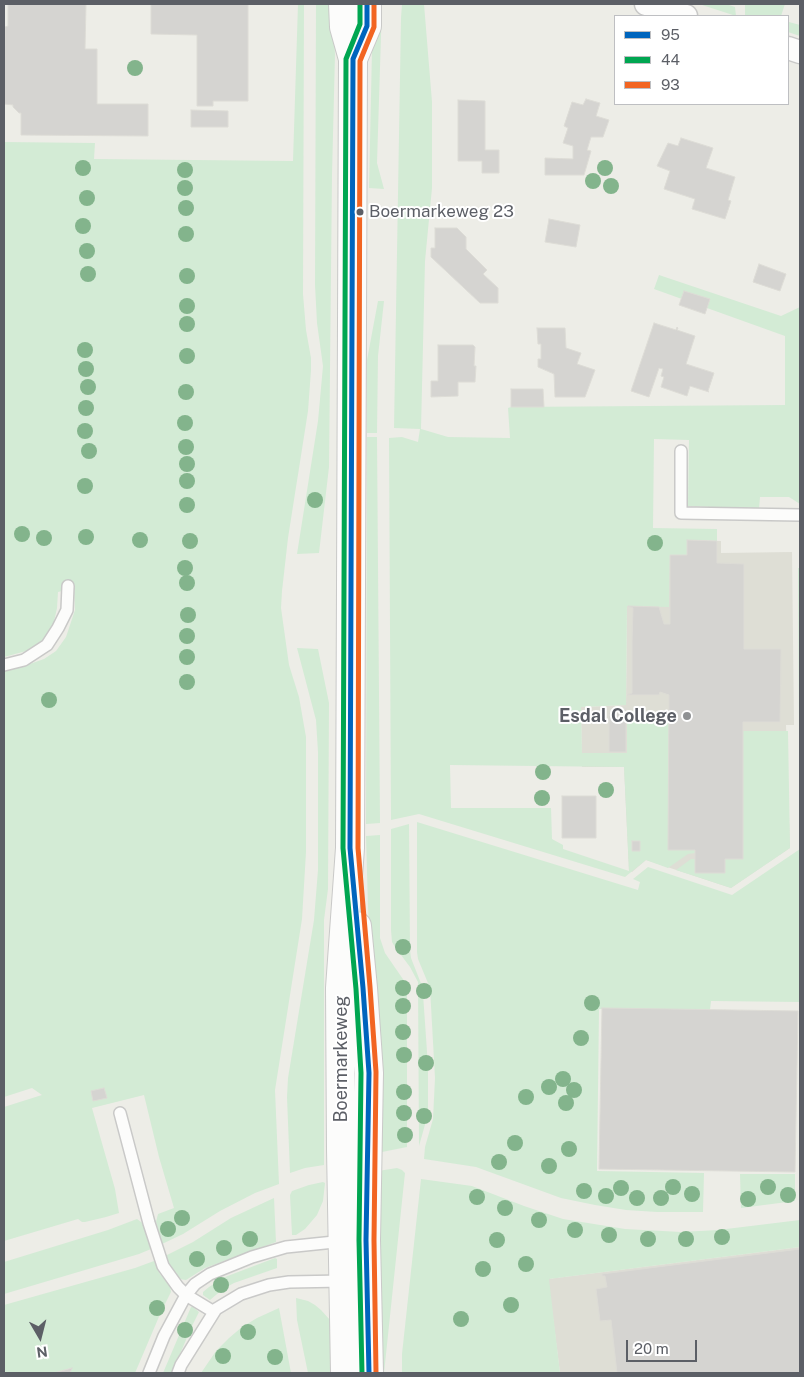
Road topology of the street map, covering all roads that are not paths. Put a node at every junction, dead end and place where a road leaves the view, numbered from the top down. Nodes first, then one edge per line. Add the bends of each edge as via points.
1 (343, 4) edge
2 (367, 4) edge
3 (646, 4) edge
4 (683, 15) edge
5 (353, 59) junction
6 (681, 450) dead end
7 (800, 515) edge
8 (68, 586) dead end
9 (4, 665) edge
10 (120, 1113) dead end
11 (354, 1240) junction
12 (355, 1281) junction
13 (186, 1294) junction
14 (214, 1312) junction
15 (149, 1373) edge
16 (178, 1373) edge
17 (344, 1373) edge
18 (369, 1373) edge

1 - 5 street, Boermarkeweg via 344,27
2 - 5 street, Boermarkeweg via 367,26
3 - 4 street
5 - 11 street, Boermarkeweg via 350,848 340,988 341,1149
6 - 7 lane via 681,513
8 - 9 lane via 67,610 46,645 24,660
10 - 13 lane via 160,1259 170,1278
11 - 12 street, Boermarkeweg
11 - 13 lane via 286,1247 252,1257 210,1274
12 - 14 lane via 269,1285 241,1294
12 - 17 street, Boermarkeweg
12 - 18 street, Boermarkeweg
13 - 14 lane
13 - 15 lane
14 - 16 lane

